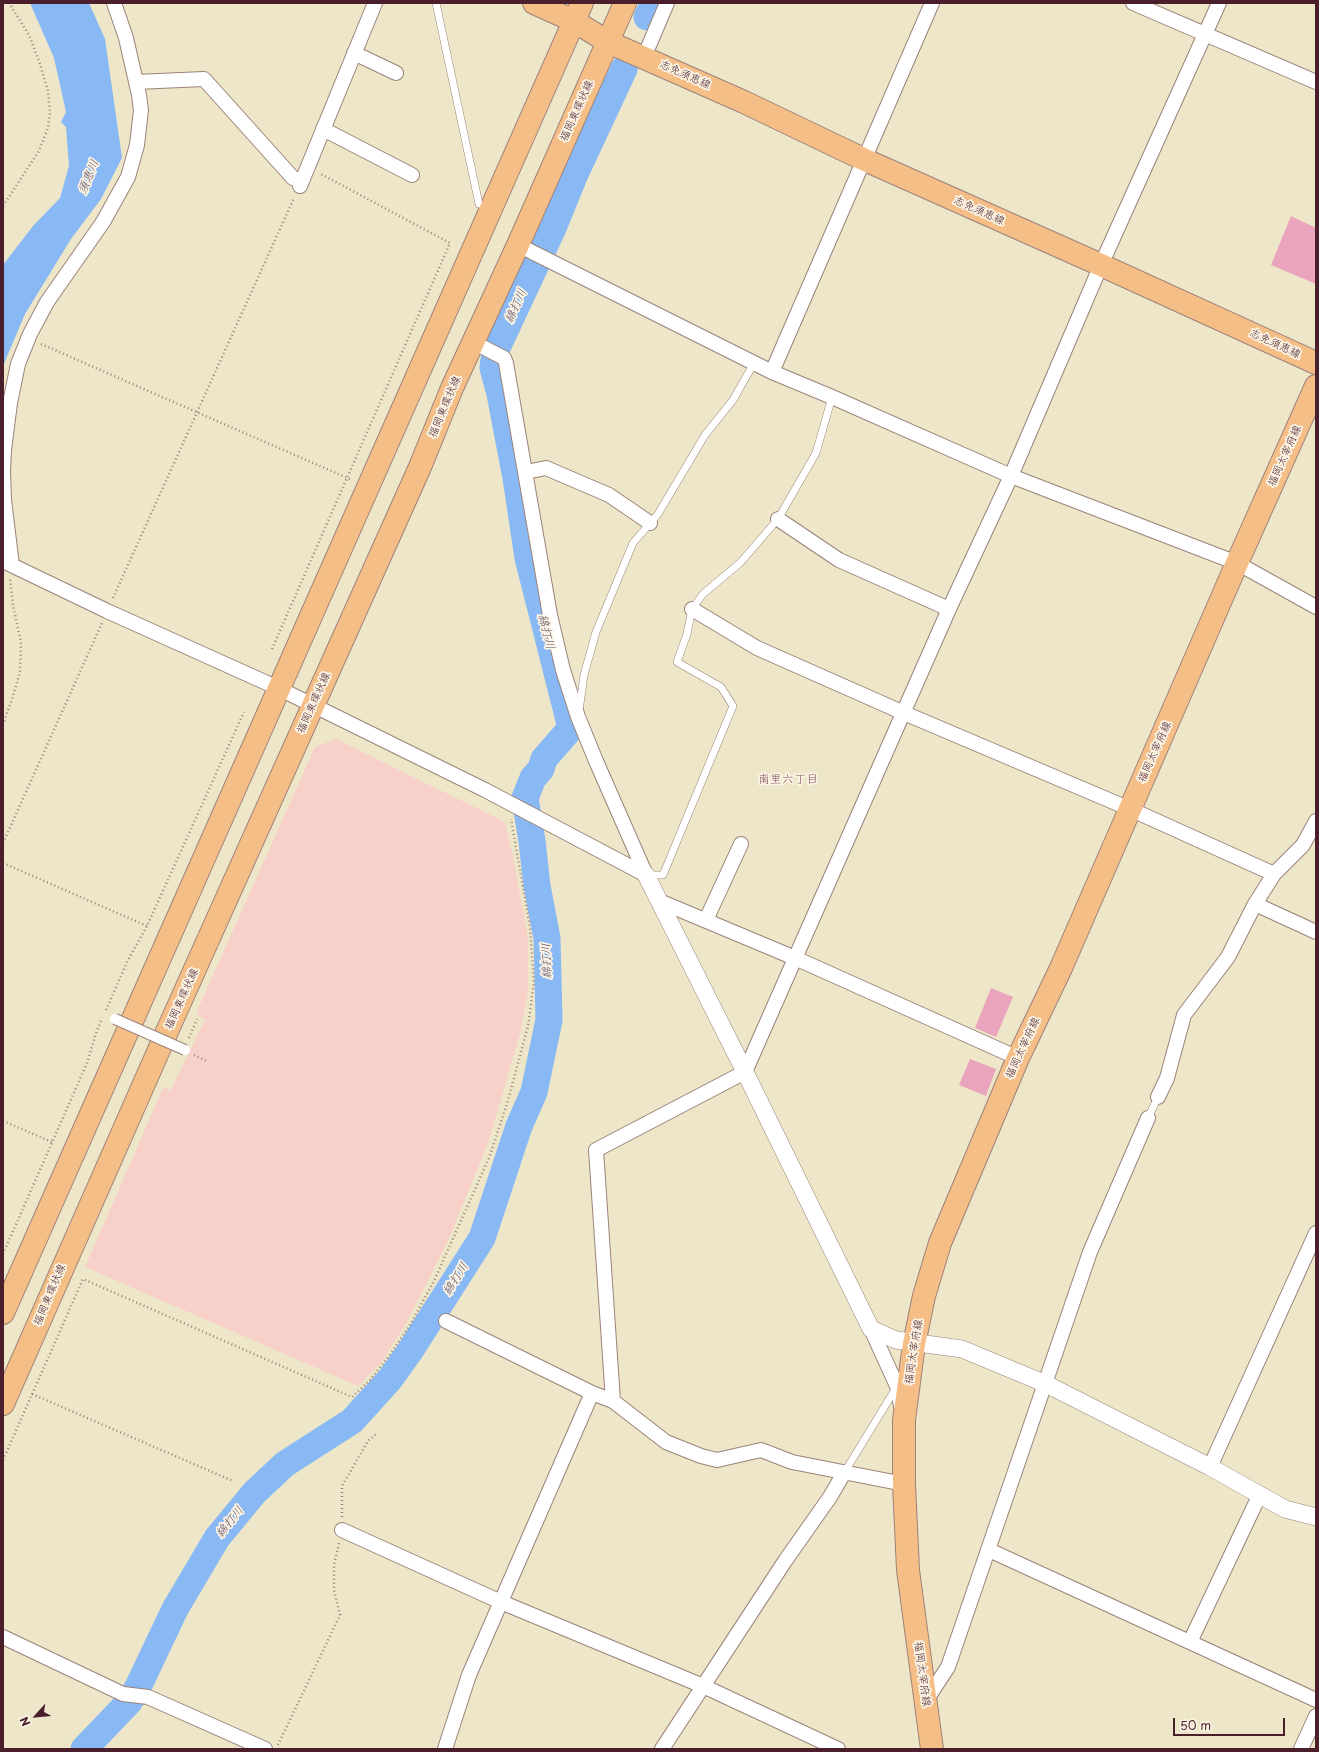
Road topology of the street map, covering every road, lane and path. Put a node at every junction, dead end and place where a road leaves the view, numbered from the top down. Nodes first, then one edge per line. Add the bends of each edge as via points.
1 (9, 3) edge
2 (114, 3) edge
3 (375, 3) edge
4 (436, 3) edge
5 (534, 3) edge
6 (625, 3) edge
7 (668, 3) edge
8 (932, 3) edge
9 (1133, 3) edge
10 (1220, 3) edge
11 (578, 12) edge
12 (1205, 34) junction
13 (614, 44) junction
14 (354, 53) junction
15 (644, 56) junction
16 (396, 73) dead end
17 (136, 82) junction
18 (1316, 82) edge
19 (323, 129) junction
20 (863, 159) junction
21 (308, 167) junction
22 (412, 175) dead end
23 (301, 183) junction
24 (479, 204) dead end
25 (3, 206) edge
26 (525, 249) junction
27 (1101, 265) junction
28 (28, 339) junction
29 (481, 345) junction
30 (1316, 363) edge
31 (754, 364) junction
32 (772, 372) junction
33 (1316, 386) edge
34 (832, 396) junction
35 (197, 412) junction
36 (526, 472) junction
37 (1010, 476) junction
38 (347, 478) junction
39 (778, 519) junction
40 (650, 523) junction
41 (7, 562) edge
42 (1237, 563) junction
43 (1316, 607) edge
44 (692, 609) junction
45 (949, 609) junction
46 (107, 611) junction
47 (272, 649) dead end
48 (278, 688) junction
49 (312, 706) junction
50 (244, 712) dead end
51 (904, 713) junction
52 (578, 717) junction
53 (3, 725) edge
54 (516, 806) junction
55 (1130, 809) junction
56 (1316, 821) edge
57 (3, 843) edge
58 (741, 844) dead end
59 (3, 863) edge
60 (1274, 874) junction
61 (646, 875) junction
62 (660, 901) junction
63 (1255, 904) junction
64 (706, 920) junction
65 (147, 926) junction
66 (1316, 932) edge
67 (795, 958) junction
68 (197, 1018) dead end
69 (116, 1019) dead end
70 (185, 1050) joint
71 (1018, 1058) junction
72 (745, 1072) junction
73 (1158, 1097) joint
74 (1148, 1118) joint
75 (3, 1121) edge
76 (52, 1142) junction
77 (1316, 1233) edge
78 (3, 1254) edge
79 (3, 1313) edge
80 (446, 1321) dead end
81 (870, 1329) junction
82 (914, 1344) junction
83 (1046, 1384) junction
84 (897, 1386) junction
85 (592, 1393) junction
86 (32, 1394) junction
87 (613, 1401) junction
88 (3, 1404) edge
89 (904, 1420) junction
90 (378, 1433) dead end
91 (3, 1460) edge
92 (1210, 1467) junction
93 (844, 1473) junction
94 (233, 1481) dead end
95 (904, 1484) junction
96 (1260, 1494) junction
97 (1316, 1517) edge
98 (342, 1530) junction
99 (989, 1550) junction
100 (501, 1602) junction
101 (3, 1637) edge
102 (1190, 1642) junction
103 (703, 1686) junction
104 (1316, 1700) edge
105 (925, 1702) junction
106 (1316, 1716) edge
107 (822, 1746) edge
108 (265, 1749) edge
109 (276, 1749) edge
110 (445, 1749) edge
111 (662, 1749) edge
112 (838, 1749) edge
113 (932, 1749) edge
114 (1301, 1749) edge

1 - 25 path via 29,35 39,61 48,91 50,112 48,128 39,151
2 - 17 street via 126,38
3 - 14 street
4 - 24 lane
5 - 11 main road
6 - 13 main road, 福岡東環状線
7 - 15 street
8 - 20 street
9 - 12 street
10 - 12 street
11 - 13 main road
11 - 48 main road
12 - 18 street
12 - 27 street
13 - 15 main road, 志免須恵線
13 - 26 main road, 福岡東環状線
14 - 16 street
14 - 19 street
15 - 20 main road, 志免須恵線
17 - 23 street via 204,79 293,178
17 - 28 street via 142,110 137,145 128,177 103,222 47,302
19 - 21 street
19 - 22 street
20 - 27 main road, 志免須恵線
20 - 32 street
21 - 23 street
21 - 38 path via 450,243
23 - 35 path
26 - 29 main road, 福岡東環状線
26 - 31 street
27 - 30 main road, 志免須恵線
27 - 37 street
28 - 35 path
28 - 41 street via 18,364 4,450
29 - 36 street via 504,358
29 - 49 main road, 福岡東環状線 via 452,388 420,467
31 - 32 street
31 - 40 lane via 733,400 705,435 658,514
32 - 34 street
33 - 42 main road, 福岡太宰府線
34 - 37 street
34 - 39 lane via 816,453
35 - 38 path
35 - 46 path
36 - 40 street via 546,468 609,496
36 - 52 street via 550,615 563,670
37 - 42 street
37 - 45 street
38 - 47 path
39 - 44 lane via 740,563 703,594
39 - 45 street via 839,560
40 - 52 lane via 633,543 596,632 584,675
41 - 46 street
41 - 53 path via 20,643 20,672
42 - 43 street
42 - 55 main road, 福岡太宰府線
44 - 51 street via 757,648
44 - 61 lane via 677,662 721,687 733,706 663,875
45 - 51 street
46 - 48 street
46 - 57 path
48 - 49 street
48 - 79 main road
49 - 54 street
49 - 88 main road, 福岡東環状線
50 - 65 path
51 - 55 street
51 - 67 street
52 - 61 street
54 - 61 street
54 - 86 path via 510,816 530,927 534,982 528,1026 489,1158 434,1282 410,1325 370,1380 352,1397 83,1279
55 - 60 street
55 - 71 main road, 福岡太宰府線 via 1061,968
56 - 60 street via 1302,845
58 - 64 street
59 - 65 path
60 - 63 street
61 - 62 street
62 - 64 street
62 - 72 street
63 - 66 street
63 - 73 street via 1228,956 1184,1015 1167,1078
64 - 67 street
65 - 76 path via 128,960
67 - 71 street
67 - 72 street
68 - 70 path
69 - 70 street, bridge
71 - 82 main road, 福岡太宰府線 via 940,1243 924,1296
72 - 81 street
72 - 87 street via 596,1150
73 - 74 lane
74 - 83 street via 1090,1252
75 - 76 path
76 - 78 path
77 - 92 street
80 - 85 street
81 - 82 street via 896,1340
81 - 84 street
82 - 83 street via 962,1349
82 - 89 main road, 福岡太宰府線
83 - 92 street
83 - 99 street
84 - 89 street
84 - 93 lane
85 - 87 street
85 - 100 street
86 - 91 path
86 - 94 path
87 - 93 street via 666,1442 701,1456 717,1460 761,1450 792,1462
89 - 95 main road, 福岡太宰府線
90 - 98 path via 368,1441 342,1486
92 - 96 street
93 - 95 street
93 - 103 street via 830,1498 785,1561
95 - 105 main road, 福岡太宰府線 via 908,1570
96 - 97 street via 1285,1508
96 - 102 street
98 - 100 street
98 - 109 path via 334,1565 334,1590 340,1615
99 - 102 street
99 - 105 street via 948,1667
100 - 103 street
100 - 110 street via 469,1675
101 - 108 street via 123,1694 148,1697
102 - 104 street
103 - 107 street
103 - 111 street
105 - 113 main road, 福岡太宰府線
106 - 114 street
107 - 112 street

